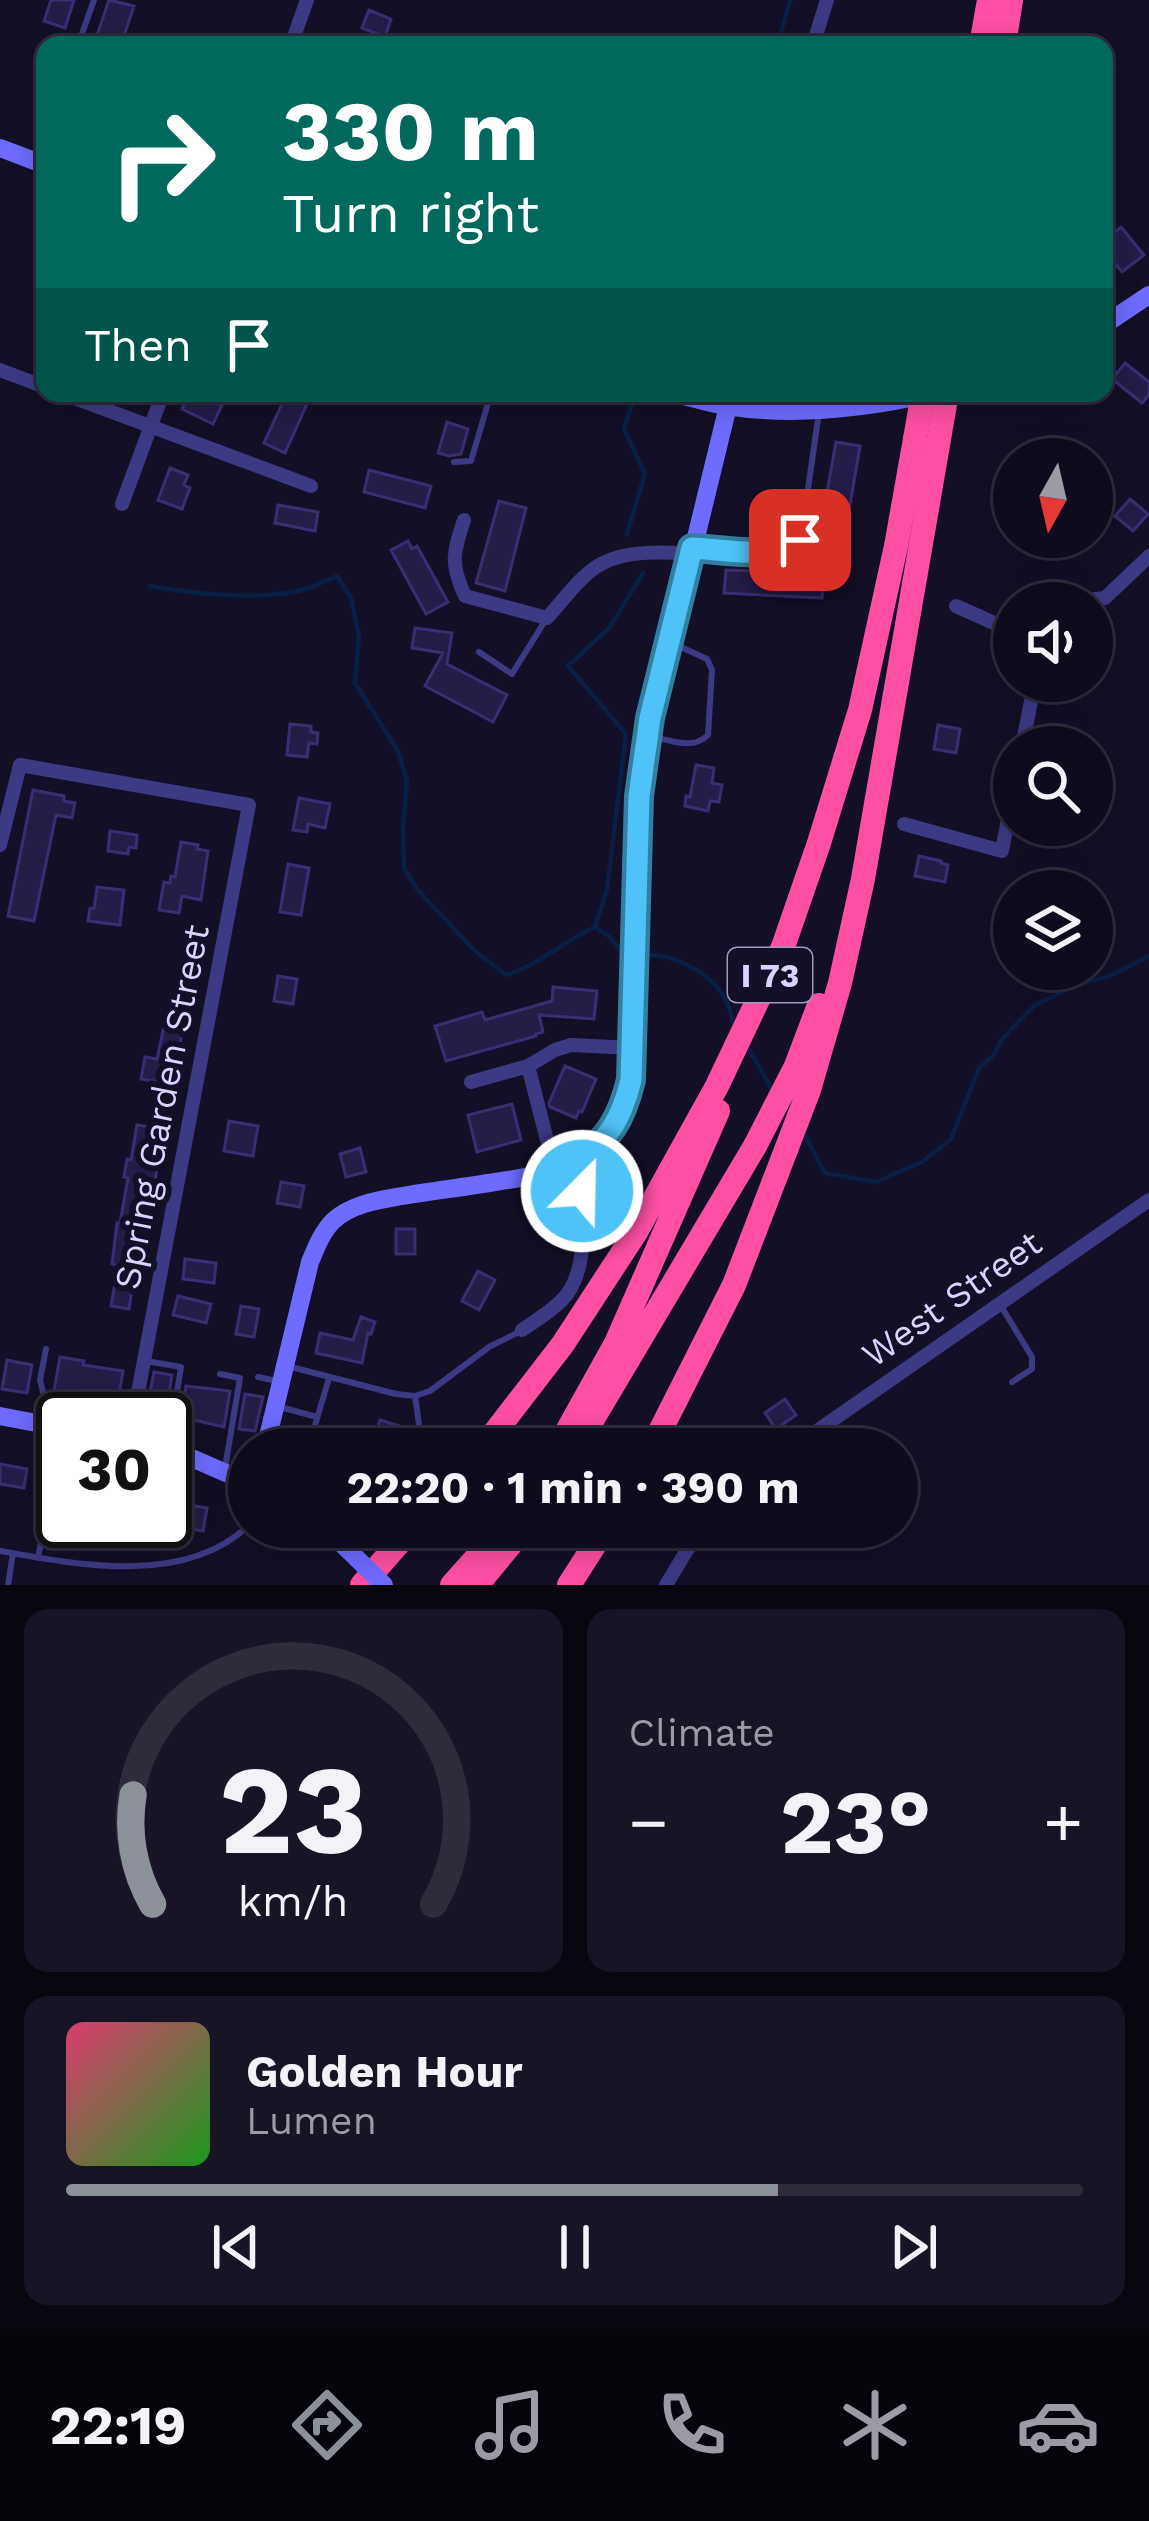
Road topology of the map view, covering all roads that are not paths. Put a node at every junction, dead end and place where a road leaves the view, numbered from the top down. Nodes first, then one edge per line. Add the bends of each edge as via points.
1 (94, 0) edge
2 (307, 0) edge
3 (827, 0) edge
4 (989, 0) edge
5 (1011, 0) edge
6 (81, 36) edge
7 (294, 36) edge
8 (816, 36) edge
9 (983, 36) edge
10 (1005, 36) edge
11 (0, 148) edge
12 (36, 162) edge
13 (1149, 295) edge
14 (1113, 319) edge
15 (0, 370) edge
16 (36, 384) edge
17 (84, 402) edge
18 (160, 402) edge
19 (488, 402) edge
20 (729, 402) edge
21 (742, 402) edge
22 (890, 402) edge
23 (924, 402) edge
24 (943, 402) edge
25 (820, 409) junction
26 (150, 428) junction
27 (927, 437) junction
28 (454, 462) dead end
29 (311, 486) dead end
30 (122, 504) dead end
31 (464, 520) dead end
32 (692, 551) junction
33 (1149, 556) edge
34 (1113, 591) edge
35 (956, 606) dead end
36 (547, 618) junction
37 (993, 623) edge
38 (669, 641) junction
39 (478, 652) dead end
40 (647, 735) junction
41 (904, 824) dead end
42 (0, 845) edge
43 (1003, 846) edge
44 (863, 879) junction
45 (783, 947) junction
46 (633, 1048) junction
47 (528, 1066) junction
48 (470, 1082) dead end
49 (578, 1162) junction
50 (555, 1171) junction
51 (1149, 1201) edge
52 (999, 1303) junction
53 (522, 1330) joint
54 (46, 1349) dead end
55 (145, 1360) junction
56 (220, 1374) dead end
57 (283, 1374) junction
58 (258, 1377) dead end
59 (329, 1377) junction
60 (1012, 1382) dead end
61 (43, 1392) edge
62 (138, 1392) edge
63 (177, 1392) edge
64 (415, 1396) junction
65 (275, 1406) junction
66 (0, 1416) edge
67 (317, 1417) junction
68 (36, 1423) edge
69 (270, 1428) edge
70 (314, 1428) edge
71 (417, 1428) edge
72 (498, 1428) edge
73 (569, 1428) edge
74 (587, 1428) edge
75 (662, 1428) edge
76 (821, 1428) edge
77 (192, 1460) edge
78 (224, 1472) junction
79 (228, 1474) edge
80 (228, 1545) edge
81 (40, 1548) edge
82 (345, 1548) edge
83 (395, 1548) edge
84 (485, 1548) edge
85 (508, 1548) edge
86 (592, 1548) edge
87 (689, 1548) edge
88 (0, 1551) edge
89 (14, 1553) junction
90 (38, 1558) junction
91 (8, 1585) edge
92 (362, 1585) edge
93 (384, 1585) edge
94 (452, 1585) edge
95 (477, 1585) edge
96 (569, 1585) edge
97 (666, 1585) edge

1 - 6 lane
2 - 7 street
3 - 8 street
4 - 9 highway
5 - 10 highway
11 - 12 street
13 - 14 street
15 - 16 street
17 - 26 street
18 - 26 street
19 - 28 lane via 471,460
20 - 32 street
21 - 25 street
22 - 25 street
23 - 27 highway, I 73, bridge
24 - 27 highway, I 73
25 - 32 lane via 796,546
26 - 29 street
26 - 30 street
27 - 44 highway, I 73
27 - 45 highway, I 73 via 860,710
31 - 36 street via 453,556 465,596
32 - 36 street via 602,563
32 - 38 street
33 - 34 street
35 - 37 street
36 - 39 lane via 512,674
38 - 40 street
38 - 40 lane via 707,659 712,670 708,735 694,743
40 - 46 street
41 - 43 street
42 - 55 street, Spring Garden Street via 20,765 249,805
44 - 74 highway via 785,1086
44 - 75 highway, I 73 via 840,983 777,1177 734,1285
45 - 72 highway, I 73 via 636,1232
45 - 73 highway via 616,1343
46 - 47 street via 571,1045
46 - 49 street via 619,1121
47 - 48 street
47 - 50 street
49 - 50 street
49 - 53 street via 584,1234 577,1270 566,1298
50 - 57 street via 369,1202 333,1221 310,1262
51 - 52 street, West Street
52 - 60 lane via 1032,1357 1032,1369
52 - 76 street, West Street
53 - 64 lane
54 - 61 lane
55 - 62 street, Spring Garden Street
55 - 63 lane via 182,1367
56 - 78 lane via 240,1378
57 - 58 lane
57 - 59 lane
57 - 65 street
59 - 64 lane
59 - 67 lane
64 - 71 lane
65 - 67 lane
65 - 69 street
66 - 68 street
67 - 70 lane
77 - 78 street
78 - 79 street
80 - 90 lane via 153,1575
81 - 90 lane
82 - 93 street, bridge
83 - 92 highway
84 - 94 highway
85 - 95 highway
86 - 96 highway
87 - 97 street
88 - 89 lane
89 - 90 lane
89 - 91 lane

